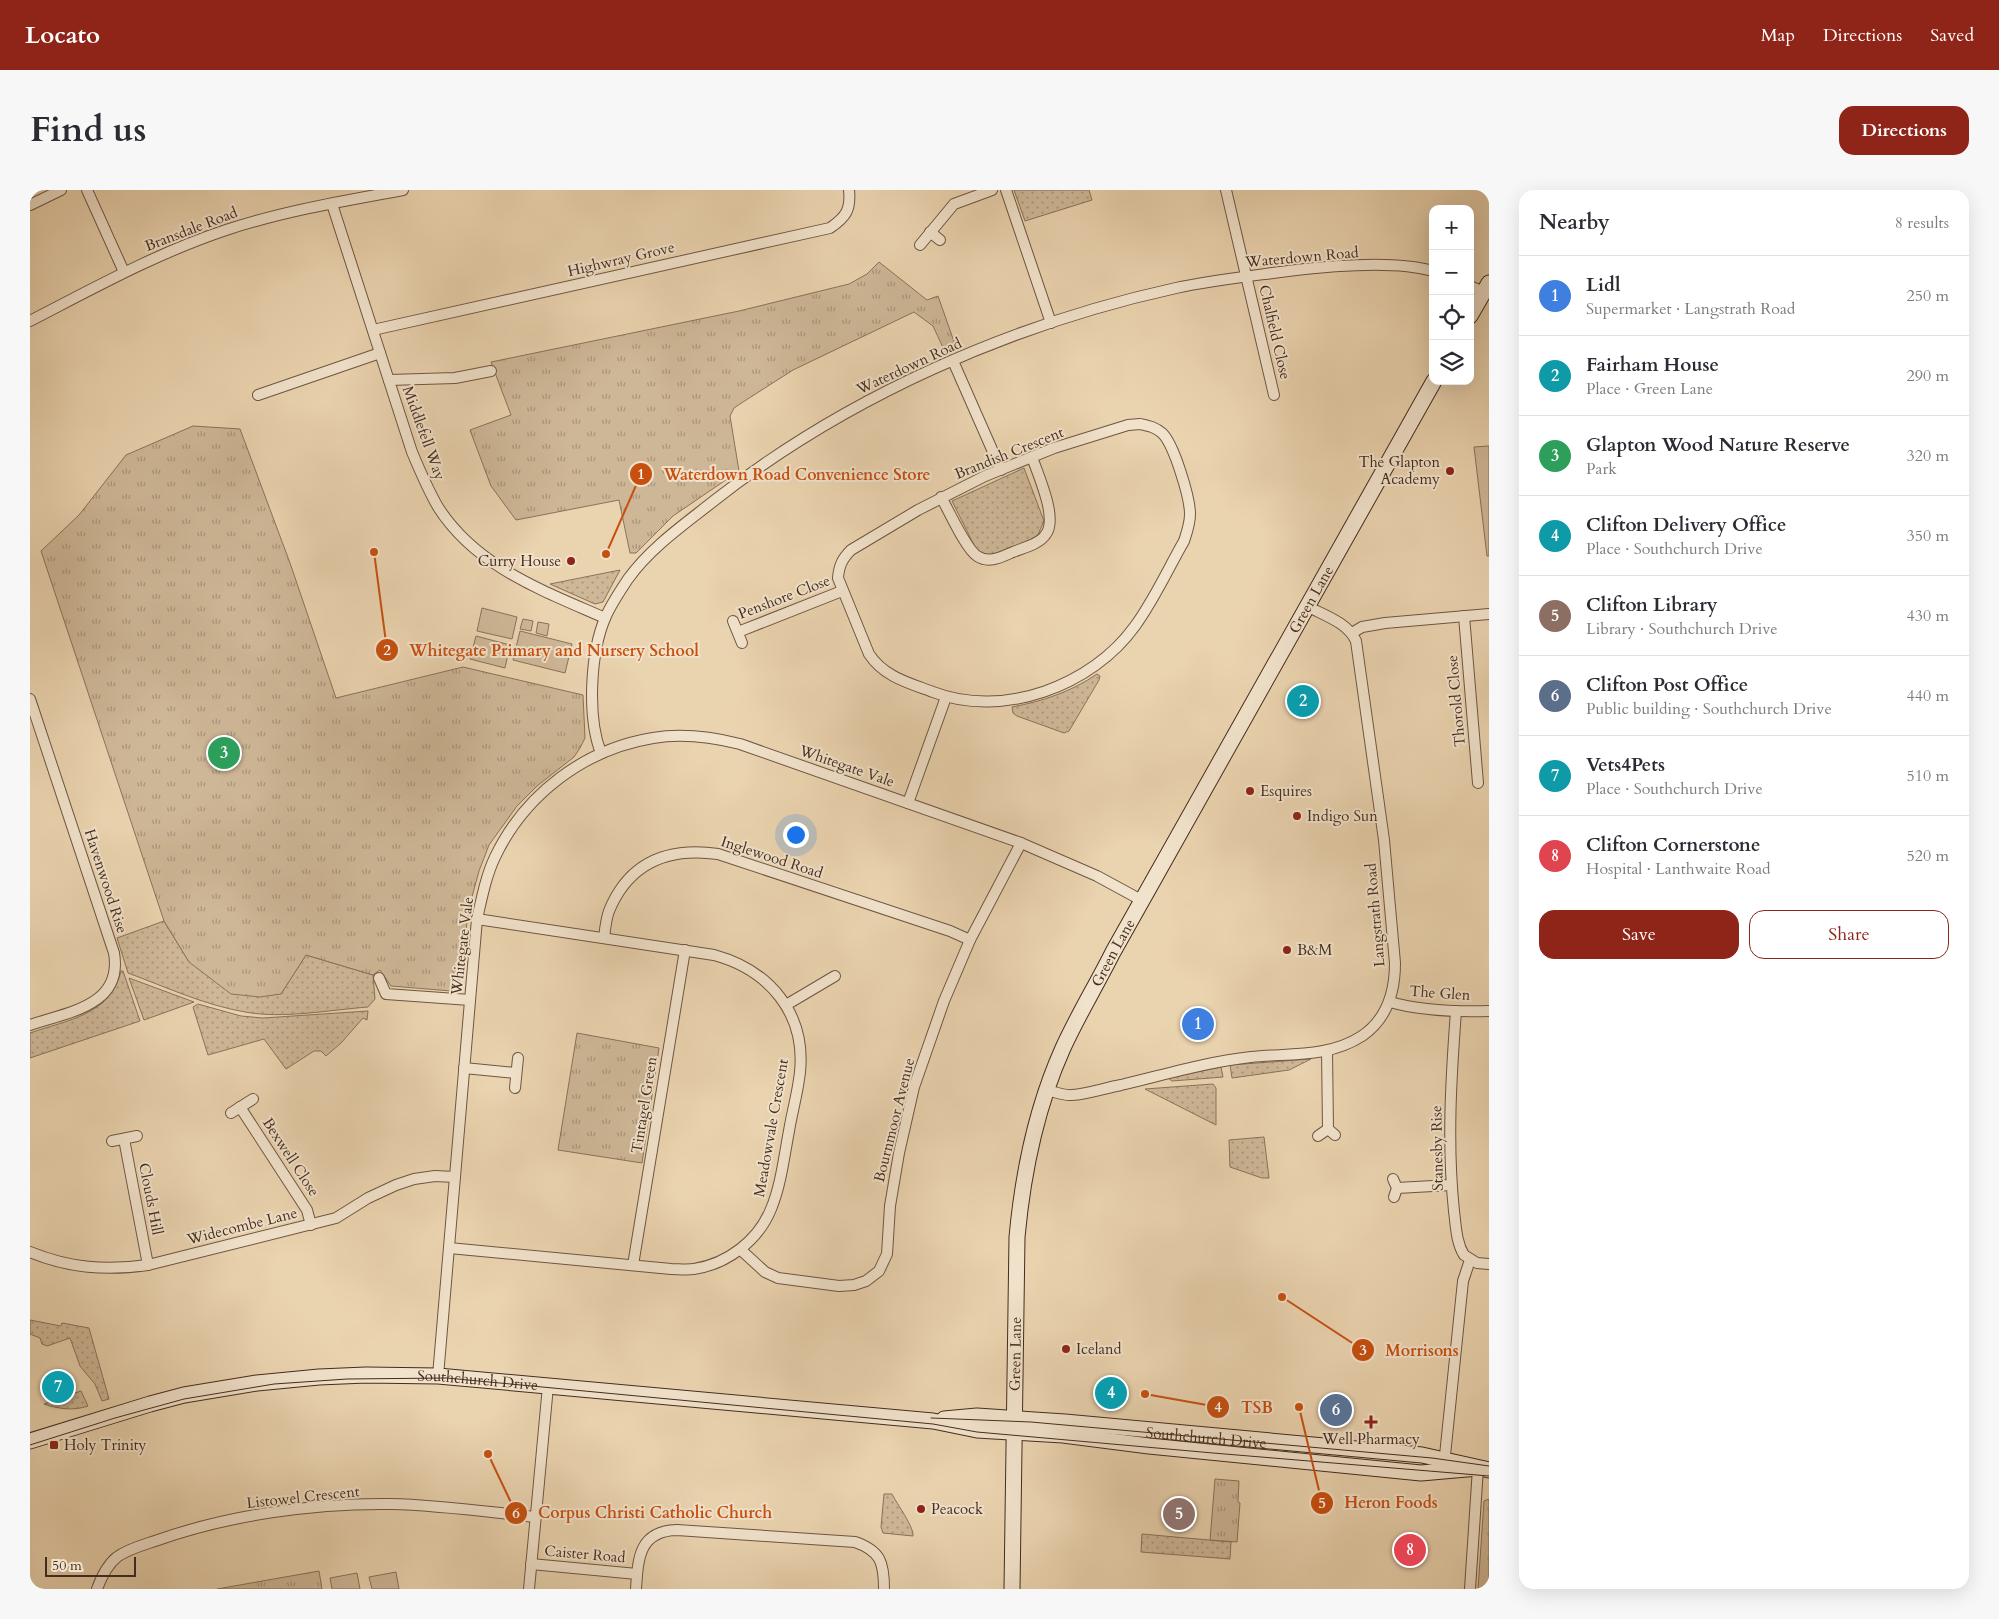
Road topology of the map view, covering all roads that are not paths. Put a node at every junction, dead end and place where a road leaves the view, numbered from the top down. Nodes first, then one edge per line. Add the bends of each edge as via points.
1 (61, 190) edge
2 (87, 190) edge
3 (403, 190) edge
4 (849, 190) edge
5 (992, 190) edge
6 (1006, 190) edge
7 (1226, 190) edge
8 (332, 204) junction
9 (30, 205) edge
10 (930, 232) junction
11 (940, 240) dead end
12 (920, 245) dead end
13 (1429, 270) edge
14 (124, 272) junction
15 (1246, 276) junction
16 (1481, 287) edge
17 (1474, 305) edge
18 (30, 321) edge
19 (1051, 323) junction
20 (373, 330) junction
21 (380, 353) junction
22 (953, 361) junction
23 (491, 370) dead end
24 (265, 380) dead end
25 (389, 380) junction
26 (1432, 385) edge
27 (269, 391) junction
28 (258, 394) dead end
29 (1274, 395) dead end
30 (1032, 458) junction
31 (1000, 470) junction
32 (941, 497) junction
33 (842, 591) junction
34 (1307, 606) junction
35 (1489, 614) edge
36 (1464, 616) junction
37 (605, 618) junction
38 (733, 621) dead end
39 (738, 632) junction
40 (1352, 633) junction
41 (742, 643) dead end
42 (946, 697) junction
43 (30, 699) edge
44 (601, 754) junction
45 (1478, 783) dead end
46 (908, 803) junction
47 (1021, 843) junction
48 (1143, 901) junction
49 (477, 919) junction
50 (604, 938) junction
51 (970, 940) junction
52 (685, 950) junction
53 (835, 976) dead end
54 (380, 978) dead end
55 (470, 1000) junction
56 (1390, 1002) junction
57 (786, 1005) junction
58 (1456, 1011) junction
59 (1489, 1011) edge
60 (30, 1025) edge
61 (1327, 1051) junction
62 (518, 1058) dead end
63 (464, 1068) junction
64 (516, 1072) junction
65 (515, 1088) dead end
66 (1047, 1090) junction
67 (252, 1099) dead end
68 (240, 1107) junction
69 (231, 1113) dead end
70 (137, 1136) dead end
71 (1318, 1136) dead end
72 (124, 1139) junction
73 (112, 1141) dead end
74 (455, 1177) junction
75 (1452, 1185) junction
76 (1395, 1188) dead end
77 (311, 1225) junction
78 (449, 1248) junction
79 (741, 1250) junction
80 (30, 1252) edge
81 (1470, 1260) junction
82 (1489, 1264) edge
83 (148, 1265) junction
84 (633, 1265) junction
85 (438, 1376) junction
86 (548, 1386) junction
87 (1014, 1425) junction
88 (30, 1441) edge
89 (1444, 1465) junction
90 (1484, 1469) edge
91 (536, 1516) junction
92 (531, 1564) junction
93 (637, 1574) junction
94 (97, 1589) edge
95 (529, 1589) edge
96 (636, 1589) edge
97 (884, 1589) edge
98 (1012, 1589) edge
99 (1470, 1589) edge

1 - 9 street
2 - 14 street
3 - 8 street, Bransdale Road
4 - 20 street, Highwray Grove via 850,206 843,220 830,228
5 - 10 street via 954,204
6 - 19 street
7 - 15 street, Chalfield Close
8 - 14 street, Bransdale Road via 288,212 227,230 171,250
8 - 20 street, Middlefell Way
10 - 11 street
10 - 12 street
13 - 15 street, Waterdown Road via 1381,265 1310,268
14 - 18 street, Bransdale Road
15 - 19 street, Waterdown Road via 1177,288
15 - 29 street, Chalfield Close
16 - 17 street
19 - 22 street, Waterdown Road
20 - 21 street, Middlefell Way
21 - 25 street, Middlefell Way
21 - 27 street
22 - 31 street
22 - 37 street, Waterdown Road via 849,412 740,480 655,549 628,580
23 - 25 street via 455,378
24 - 27 street
25 - 37 street, Middlefell Way via 424,481 439,509 460,534 512,576
26 - 34 street, Green Lane
27 - 28 street
30 - 31 street, Brandish Crescent
30 - 32 street via 1050,514 1047,534 996,560 982,558 971,550
30 - 42 street, Brandish Crescent via 1128,425 1153,427 1172,447 1189,501 1189,528 1134,627 1087,672 1056,688 1020,698 978,701
31 - 32 street, Brandish Crescent
32 - 33 street, Brandish Crescent via 851,550 839,567
33 - 39 street, Penshore Close
33 - 42 street, Brandish Crescent via 876,664 896,677
34 - 40 street
34 - 48 street, Green Lane
35 - 36 street
36 - 40 street via 1384,623 1362,627
36 - 45 street, Thorold Close
37 - 44 street, Waterdown Road via 597,646 592,695 595,734
38 - 39 street, Penshore Close
39 - 41 street, Penshore Close
40 - 56 street, Langstrath Road via 1357,647 1384,840 1396,963
42 - 46 street
43 - 60 street, Havenwood Rise via 116,963 111,985 98,1000
44 - 46 street, Whitegate Vale via 654,738 694,736 720,739
44 - 49 street, Whitegate Vale via 558,779 515,823 492,866
46 - 47 street, Whitegate Vale
47 - 48 street, Whitegate Vale via 1097,876
47 - 51 street, Bournmoor Avenue
48 - 66 street, Green Lane via 1068,1036
49 - 50 street, Meadowvale Crescent
49 - 55 street, Whitegate Vale
50 - 51 street, Inglewood Road via 608,913 636,872 665,855 702,852 718,854
50 - 52 street, Meadowvale Crescent
51 - 79 street, Bournmoor Avenue via 944,1001 914,1087 890,1206 886,1254 879,1271 854,1285 778,1278 764,1272
52 - 57 street, Meadowvale Crescent via 732,960 771,985
52 - 84 street, Tintagel Green
53 - 57 street
54 - 55 street via 386,994
55 - 63 street, Whitegate Vale
56 - 58 street, The Glen via 1410,1008
56 - 61 street, Langstrath Road via 1373,1026 1362,1035
57 - 79 street, Meadowvale Crescent via 796,1024 800,1071 771,1210
58 - 59 street, The Glen
58 - 75 street, Stanesby Rise via 1450,1117
61 - 66 street, Langstrath Road via 1202,1064 1074,1095
61 - 71 street via 1332,1132
62 - 64 street
63 - 64 street
63 - 74 street, Whitegate Vale
64 - 65 street
66 - 87 street, Green Lane via 1021,1192 1015,1274
67 - 68 street
68 - 69 street
68 - 77 street, Bexwell Close via 307,1210
70 - 72 street
72 - 73 street
72 - 83 street, Clouds Hill
74 - 77 street, Widecombe Lane via 435,1176 396,1184 336,1218
74 - 78 street, Whitegate Vale
75 - 76 street
75 - 81 street, Stanesby Rise via 1461,1249
77 - 83 street, Widecombe Lane
78 - 84 street, Meadowvale Crescent
78 - 85 street, Whitegate Vale
79 - 84 street, Meadowvale Crescent via 718,1262 693,1269
80 - 83 street, Widecombe Lane via 82,1267
81 - 82 street
81 - 89 street via 1463,1281
85 - 86 street, Southchurch Drive
85 - 88 street, Southchurch Drive via 319,1377 232,1387 150,1404
86 - 87 street, Southchurch Drive via 933,1421 965,1416
86 - 91 street
87 - 89 street, Southchurch Drive via 1422,1455
87 - 98 street, Green Lane
89 - 90 street, Southchurch Drive
90 - 99 street
91 - 92 street
91 - 94 street, Listowel Crescent via 389,1504 304,1509 225,1521 178,1532 125,1552 110,1563
92 - 93 street, Caister Road
92 - 95 street
93 - 96 street
93 - 97 street via 641,1552 649,1538 666,1530 677,1530 855,1542 874,1551 880,1560

